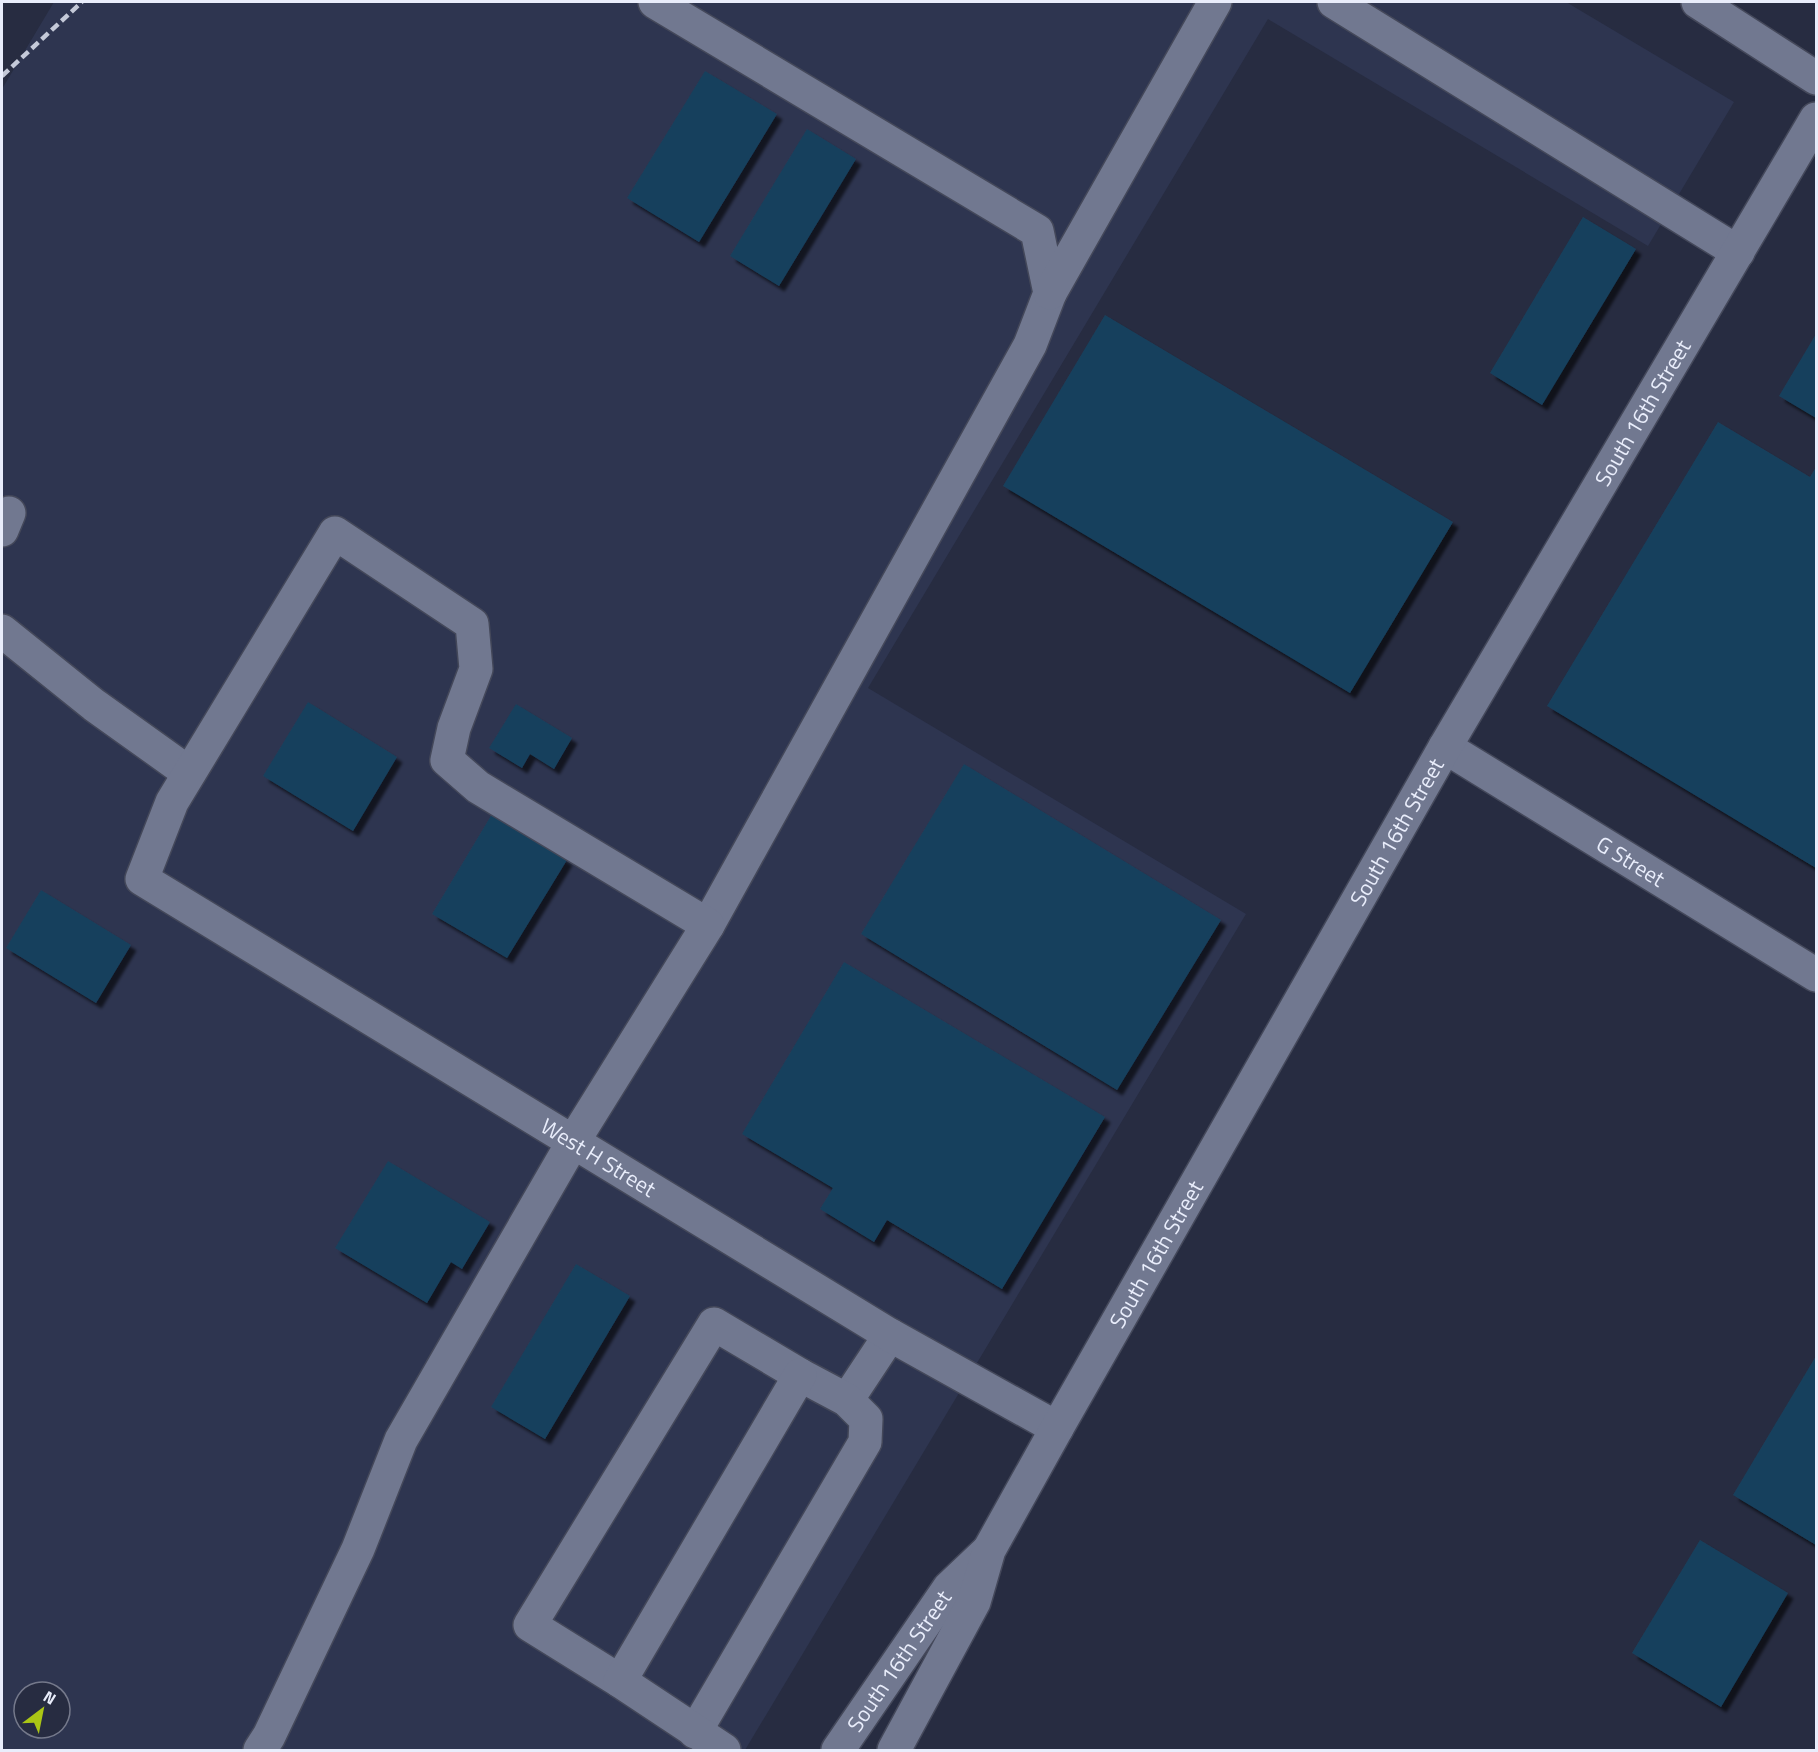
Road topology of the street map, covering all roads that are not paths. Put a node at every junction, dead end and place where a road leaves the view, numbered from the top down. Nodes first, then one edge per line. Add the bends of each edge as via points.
1 (655, 2) edge
2 (1215, 2) edge
3 (1334, 2) edge
4 (1698, 2) edge
5 (1816, 78) edge
6 (1816, 119) edge
7 (1738, 252) junction
8 (1050, 293) junction
9 (2, 631) edge
10 (1445, 747) junction
11 (189, 773) junction
12 (708, 926) junction
13 (1816, 975) edge
14 (573, 1142) junction
15 (890, 1335) junction
16 (800, 1375) junction
17 (847, 1400) junction
18 (1057, 1428) junction
19 (989, 1550) junction
20 (620, 1682) junction
21 (695, 1732) junction
22 (260, 1750) edge
23 (724, 1750) edge
24 (838, 1750) edge
25 (894, 1750) edge

1 - 8 street via 1037,231
2 - 8 street
3 - 7 street
4 - 5 street
6 - 7 street, South 16th Street
7 - 10 street, South 16th Street
8 - 12 street via 1030,345
9 - 11 street via 94,705
10 - 13 street, G Street
10 - 18 street, South 16th Street
11 - 12 street via 334,533 472,624 476,669 454,728 447,760 478,787
11 - 14 street, West H Street via 172,802 142,879
12 - 14 street
14 - 15 street, West H Street
14 - 22 street via 401,1440 358,1549
15 - 17 street
15 - 18 street, West H Street
16 - 17 street
16 - 20 street
16 - 20 street via 714,1324 530,1624
17 - 21 street via 866,1419 865,1442
18 - 19 street, South 16th Street
19 - 24 street, South 16th Street via 949,1588
19 - 25 street, South 16th Street via 974,1602
20 - 21 street
21 - 23 street

